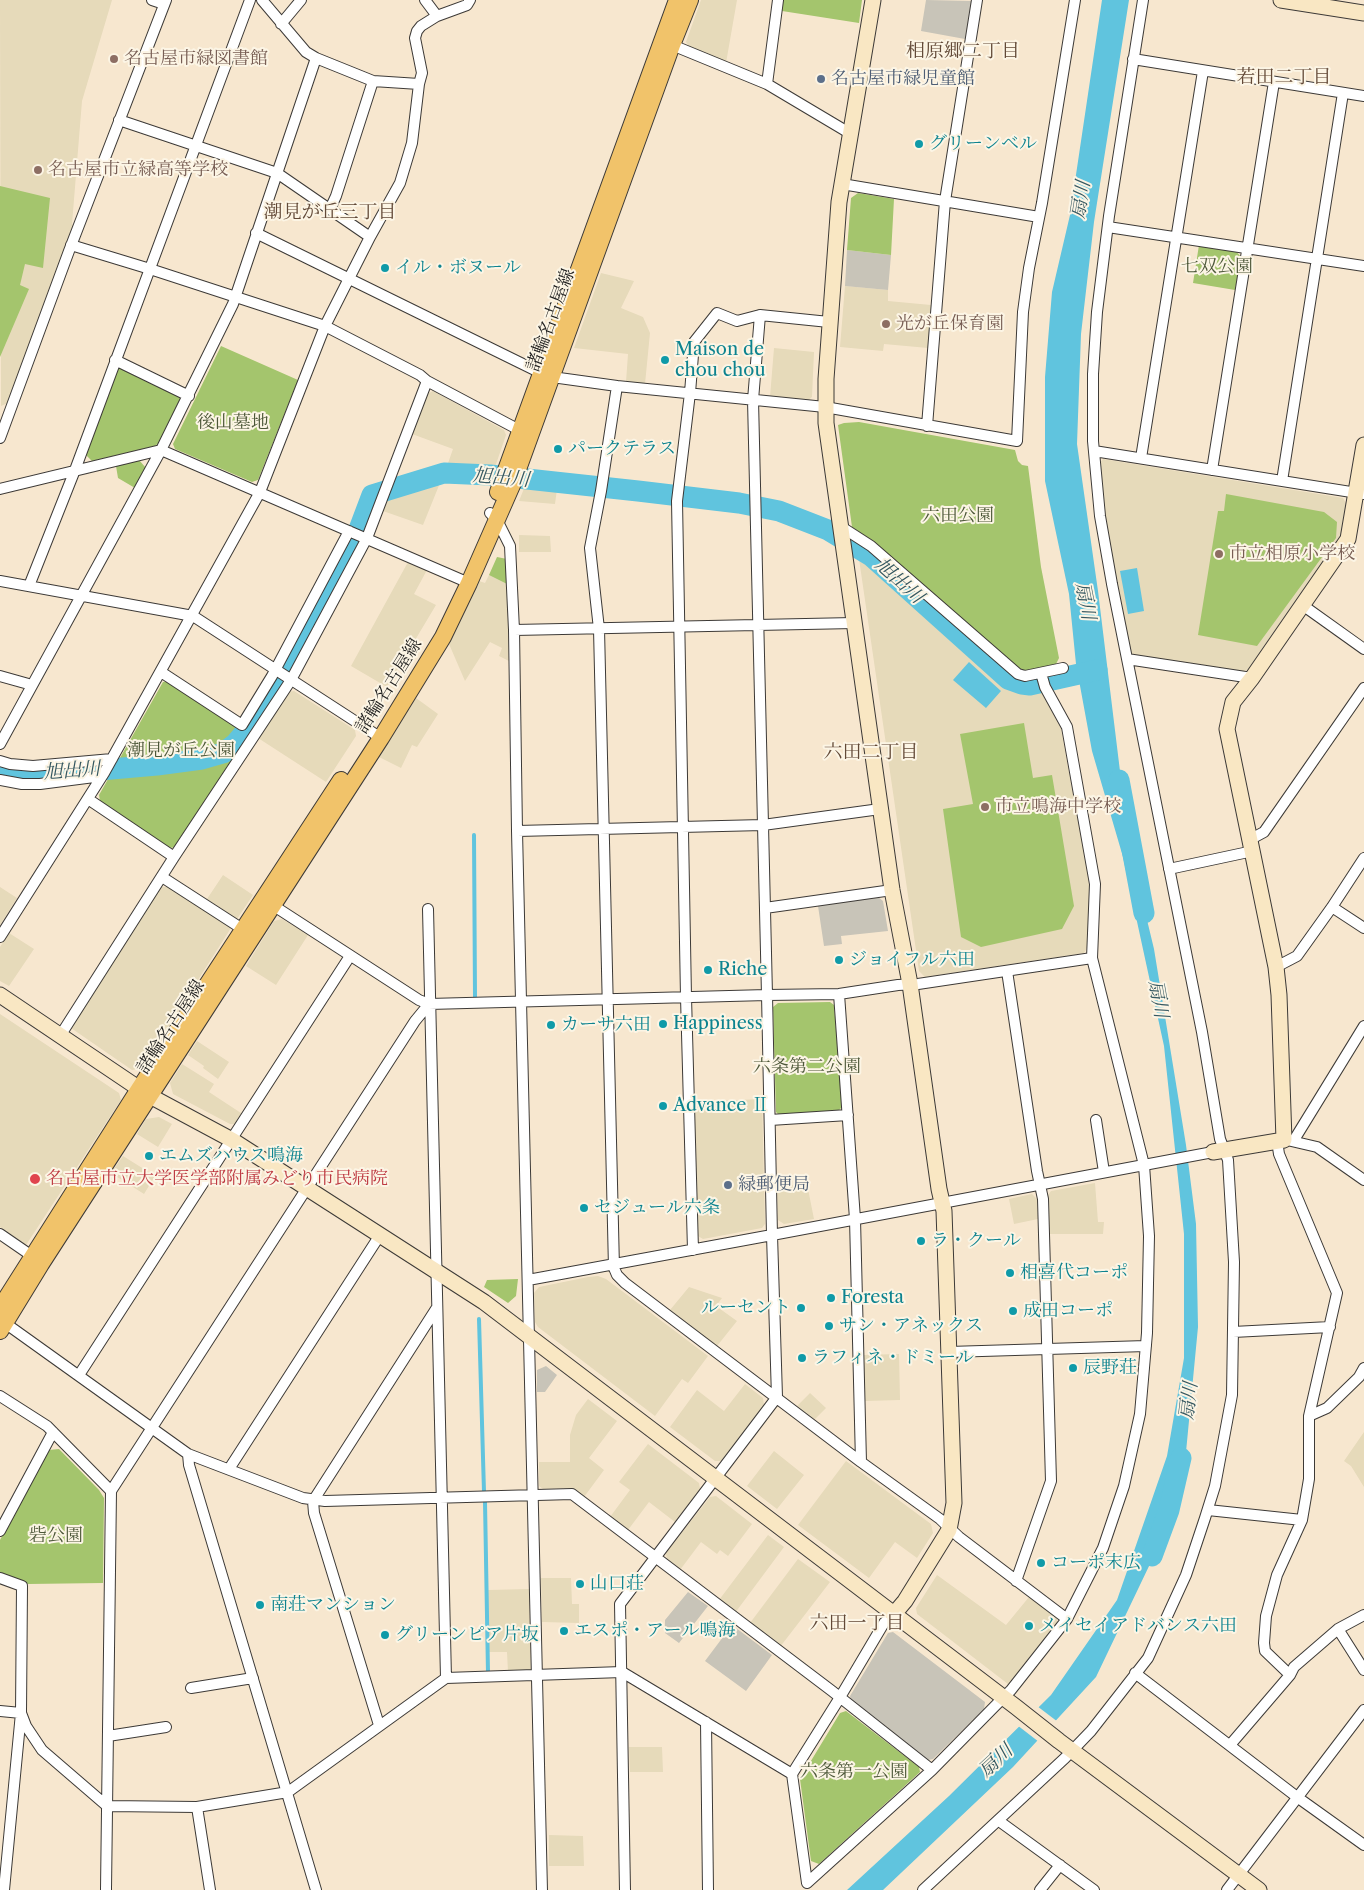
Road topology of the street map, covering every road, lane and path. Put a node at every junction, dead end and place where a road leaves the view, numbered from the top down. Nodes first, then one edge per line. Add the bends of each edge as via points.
1 (152, 0) edge
2 (250, 0) edge
3 (262, 0) edge
4 (301, 0) edge
5 (425, 0) edge
6 (470, 0) edge
7 (677, 0) edge
8 (690, 0) edge
9 (778, 0) edge
10 (873, 0) edge
11 (977, 0) edge
12 (1075, 0) edge
13 (1143, 0) edge
14 (1281, 0) edge
15 (165, 2) edge
16 (1364, 13) edge
17 (437, 16) junction
18 (281, 24) junction
19 (672, 45) junction
20 (316, 58) junction
21 (1133, 59) junction
22 (1203, 71) junction
23 (373, 81) junction
24 (1274, 82) junction
25 (419, 84) junction
26 (767, 84) junction
27 (1343, 93) junction
28 (1364, 96) edge
29 (119, 120) junction
30 (851, 134) junction
31 (196, 146) junction
32 (277, 173) junction
33 (842, 184) junction
34 (945, 201) junction
35 (330, 209) junction
36 (1039, 217) junction
37 (1108, 227) junction
38 (256, 233) junction
39 (1175, 236) junction
40 (370, 237) junction
41 (71, 245) junction
42 (1246, 247) junction
43 (1318, 259) junction
44 (1364, 266) edge
45 (150, 269) junction
46 (350, 280) junction
47 (236, 297) junction
48 (760, 315) junction
49 (829, 322) junction
50 (325, 326) junction
51 (116, 360) junction
52 (546, 375) junction
53 (427, 381) junction
54 (617, 386) junction
55 (690, 393) junction
56 (188, 396) junction
57 (753, 400) junction
58 (826, 408) junction
59 (5, 412) edge
60 (927, 426) junction
61 (525, 433) junction
62 (0, 438) edge
63 (1364, 445) edge
64 (161, 450) junction
65 (1094, 451) junction
66 (1141, 458) junction
67 (75, 470) junction
68 (1212, 470) junction
69 (1282, 481) junction
70 (0, 489) edge
71 (260, 492) junction
72 (1360, 493) edge
73 (494, 516) junction
74 (358, 534) junction
75 (841, 534) junction
76 (0, 581) edge
77 (466, 582) junction
78 (29, 586) junction
79 (81, 596) junction
80 (1301, 604) junction
81 (193, 616) junction
82 (854, 624) junction
83 (758, 625) junction
84 (679, 627) junction
85 (599, 629) junction
86 (514, 630) junction
87 (1364, 649) edge
88 (1127, 659) junction
89 (1063, 668) dead end
90 (161, 672) junction
91 (283, 674) junction
92 (0, 676) edge
93 (1252, 678) junction
94 (1043, 679) junction
95 (32, 685) junction
96 (1364, 688) edge
97 (377, 735) junction
98 (0, 744) edge
99 (0, 761) edge
100 (111, 761) junction
101 (103, 775) junction
102 (0, 780) edge
103 (88, 799) junction
104 (880, 809) junction
105 (763, 825) junction
106 (683, 827) junction
107 (603, 829) junction
108 (516, 831) junction
109 (1252, 845) junction
110 (174, 857) junction
111 (1364, 858) edge
112 (1169, 868) junction
113 (162, 877) junction
114 (892, 890) junction
115 (274, 906) junction
116 (1332, 907) junction
117 (765, 908) junction
118 (428, 909) dead end
119 (1364, 928) edge
120 (244, 930) junction
121 (0, 937) edge
122 (350, 956) junction
123 (1092, 958) junction
124 (1276, 967) junction
125 (1007, 971) junction
126 (910, 984) junction
127 (838, 994) junction
128 (767, 995) junction
129 (0, 996) edge
130 (686, 997) junction
131 (607, 998) junction
132 (521, 1001) junction
133 (429, 1004) junction
134 (1364, 1026) edge
135 (60, 1036) junction
136 (145, 1092) junction
137 (848, 1115) junction
138 (770, 1120) junction
139 (1096, 1120) dead end
140 (232, 1140) junction
141 (1285, 1140) junction
142 (1218, 1151) junction
143 (1144, 1165) junction
144 (1104, 1172) junction
145 (1364, 1180) edge
146 (1040, 1185) junction
147 (308, 1189) junction
148 (942, 1202) junction
149 (855, 1219) junction
150 (0, 1234) edge
151 (380, 1235) junction
152 (772, 1235) junction
153 (693, 1250) junction
154 (32, 1256) junction
155 (613, 1265) junction
156 (436, 1271) junction
157 (528, 1280) junction
158 (436, 1308) junction
159 (2, 1320) edge
160 (1330, 1327) junction
161 (1233, 1332) junction
162 (528, 1337) junction
163 (1146, 1346) junction
164 (1047, 1349) junction
165 (949, 1352) junction
166 (1364, 1368) edge
167 (79, 1375) junction
168 (0, 1396) edge
169 (777, 1397) junction
170 (1309, 1416) junction
171 (152, 1428) junction
172 (53, 1432) junction
173 (188, 1454) junction
174 (861, 1462) junction
175 (229, 1470) junction
176 (716, 1479) junction
177 (111, 1491) junction
178 (532, 1496) junction
179 (441, 1498) junction
180 (313, 1501) junction
181 (1208, 1510) junction
182 (1302, 1520) junction
183 (949, 1530) junction
184 (0, 1531) edge
185 (656, 1558) junction
186 (0, 1578) edge
187 (1016, 1581) junction
188 (894, 1614) junction
189 (1364, 1615) edge
190 (1067, 1619) junction
191 (1338, 1629) junction
192 (1364, 1670) edge
193 (622, 1672) junction
194 (1135, 1673) junction
195 (1290, 1675) junction
196 (536, 1676) junction
197 (253, 1678) junction
198 (446, 1678) junction
199 (191, 1688) dead end
200 (839, 1698) junction
201 (1003, 1698) junction
202 (1364, 1710) edge
203 (0, 1711) edge
204 (21, 1713) junction
205 (706, 1722) junction
206 (379, 1725) junction
207 (166, 1727) dead end
208 (108, 1736) junction
209 (1230, 1745) junction
210 (1072, 1750) junction
211 (932, 1770) junction
212 (792, 1774) junction
213 (288, 1792) junction
214 (1297, 1796) junction
215 (107, 1806) junction
216 (197, 1807) junction
217 (999, 1821) junction
218 (1364, 1845) edge
219 (1060, 1865) junction
220 (1239, 1874) junction
221 (803, 1886) edge
222 (4, 1890) edge
223 (106, 1890) edge
224 (210, 1890) edge
225 (316, 1890) edge
226 (542, 1890) edge
227 (625, 1890) edge
228 (708, 1890) edge
229 (923, 1890) edge
230 (1040, 1890) edge
231 (1094, 1890) edge
232 (1227, 1890) edge
233 (1259, 1890) edge

1 - 15 street
2 - 31 street
3 - 18 street
4 - 18 street
5 - 17 street
6 - 17 street via 467,5
7 - 52 main road, 諸輪名古屋線
8 - 19 main road, 諸輪名古屋線
9 - 26 street
10 - 30 street
11 - 34 street
12 - 36 street
13 - 21 street
14 - 16 street
15 - 29 street
17 - 25 street via 421,26 414,38 422,73
18 - 20 street via 306,52
19 - 26 street
19 - 52 main road, 諸輪名古屋線
20 - 23 street
20 - 32 street
21 - 22 street
21 - 37 street
22 - 24 street
22 - 39 street
23 - 25 street
23 - 35 street
24 - 27 street
24 - 42 street
25 - 40 street via 412,143 400,183
26 - 30 street
27 - 28 street
27 - 43 street
29 - 31 street
29 - 41 street
30 - 33 street
31 - 32 street
31 - 45 street
32 - 35 street
32 - 38 street
33 - 34 street
33 - 49 street
34 - 36 street
34 - 60 street
35 - 40 street
36 - 60 street via 1023,312 1018,441
37 - 39 street
37 - 65 street via 1093,374
38 - 46 street
38 - 47 street
39 - 42 street
39 - 66 street
40 - 46 street
41 - 45 street
41 - 59 street
42 - 43 street
42 - 68 street
43 - 44 street
43 - 69 street
45 - 47 street
45 - 51 street
46 - 50 street
46 - 52 street
47 - 50 street
47 - 56 street
48 - 49 street
48 - 55 street via 737,321 717,313 694,342
48 - 57 street
49 - 58 street
50 - 53 street
50 - 71 street
51 - 56 street
51 - 67 street
52 - 54 street
52 - 61 main road, 諸輪名古屋線
53 - 61 street
53 - 74 street via 385,492
54 - 55 street
54 - 85 street via 590,548
55 - 57 street
55 - 84 street via 677,496
56 - 64 street
57 - 58 street
57 - 83 street
58 - 60 street
58 - 75 street
59 - 62 street
61 - 73 main road, 諸輪名古屋線
63 - 72 street
64 - 67 street
64 - 71 street
64 - 79 street
65 - 66 street
65 - 88 street via 1103,540
66 - 68 street
67 - 70 street
67 - 78 street
68 - 69 street
69 - 72 street
71 - 74 street
71 - 81 street
72 - 80 street via 1348,539
73 - 77 main road, 諸輪名古屋線
73 - 86 street via 510,546
74 - 77 street
74 - 91 street
74 - 91 street
75 - 82 street
75 - 94 street via 871,546 1010,669
76 - 78 street
77 - 97 main road, 諸輪名古屋線 via 443,637
78 - 79 street
79 - 81 street
79 - 95 street
80 - 87 street
80 - 93 street
81 - 90 street
81 - 91 street
82 - 83 street
82 - 104 street
83 - 84 street
83 - 105 street
84 - 85 street
84 - 106 street
85 - 86 street
85 - 107 street
86 - 108 street
88 - 93 street
88 - 112 street
89 - 94 street
90 - 91 street via 242,724
90 - 100 street
91 - 97 street
91 - 110 street
92 - 95 street
93 - 109 street via 1233,702 1227,729
94 - 123 street via 1066,727 1095,884
95 - 98 street
96 - 109 street
97 - 115 main road, 諸輪名古屋線
97 - 120 main road, 諸輪名古屋線
99 - 100 street via 33,766
100 - 101 street
101 - 102 street via 40,784
101 - 103 street
103 - 110 street
103 - 121 street
104 - 105 street
104 - 114 street
105 - 106 street
105 - 117 street
106 - 107 street
106 - 130 street
107 - 108 street
107 - 131 street
108 - 132 street
109 - 112 street
109 - 124 street
110 - 113 street
111 - 116 street
112 - 142 street via 1202,1032 1220,1139
113 - 120 street
113 - 135 street
114 - 117 street
114 - 126 street
115 - 122 street
115 - 136 main road, 諸輪名古屋線
116 - 119 street
116 - 124 street via 1297,956
117 - 128 street
118 - 133 street
120 - 136 main road, 諸輪名古屋線
122 - 133 street
122 - 140 street
123 - 125 street
123 - 143 street
124 - 141 street
125 - 126 street
125 - 146 street
126 - 127 street
126 - 148 street
127 - 128 street
127 - 137 street
128 - 130 street
128 - 138 street
129 - 135 street
130 - 131 street
130 - 153 street
131 - 132 street
131 - 155 street
132 - 133 street
132 - 157 street
133 - 147 street
133 - 156 street
134 - 141 street
135 - 136 street
136 - 140 street
136 - 154 main road, 諸輪名古屋線
136 - 159 main road, 諸輪名古屋線
137 - 138 street
137 - 149 street
138 - 152 street
139 - 144 street
140 - 147 street
140 - 167 street
141 - 142 street
141 - 145 street via 1317,1147
141 - 160 street via 1279,1154 1337,1293
142 - 143 street
142 - 161 street via 1228,1160 1234,1262
143 - 144 street
143 - 163 street via 1150,1236
144 - 146 street
146 - 148 street
146 - 164 street
147 - 151 street
147 - 171 street
148 - 149 street
148 - 165 street
149 - 152 street
149 - 174 street
150 - 154 street
151 - 156 street
151 - 175 street
152 - 153 street
152 - 169 street
153 - 155 street
154 - 159 main road, 諸輪名古屋線
155 - 157 street
155 - 169 street via 617,1276
156 - 158 street
156 - 162 street via 484,1302
157 - 162 street
158 - 179 street
158 - 180 street
159 - 167 street
160 - 161 street
160 - 170 street
161 - 181 street via 1232,1394
162 - 176 street
162 - 178 street
163 - 164 street
163 - 190 street via 1140,1414 1124,1486 1103,1548
164 - 165 street
164 - 187 street via 1051,1481
165 - 183 street via 954,1503
166 - 170 street via 1327,1408
167 - 171 street
168 - 172 street
169 - 174 street
169 - 176 street
170 - 182 street via 1309,1479
171 - 173 street
171 - 177 street
172 - 177 street
172 - 184 street
173 - 175 street
173 - 197 street
174 - 183 street via 940,1519
175 - 180 street
176 - 185 street
176 - 188 street
177 - 208 street
178 - 179 street
178 - 185 street via 572,1494
178 - 196 street
179 - 180 street
179 - 198 street
180 - 206 street
181 - 182 street
181 - 194 street via 1186,1575 1148,1658
182 - 195 street via 1277,1575 1266,1616 1265,1651
183 - 187 street
183 - 188 street
185 - 193 street via 620,1604
185 - 200 street
186 - 204 street via 22,1586
187 - 190 street
188 - 200 street via 884,1623
188 - 201 street
189 - 191 street
190 - 201 street
191 - 192 street
191 - 195 street via 1294,1667
193 - 196 street
193 - 205 street
193 - 227 street
194 - 209 street
194 - 210 street via 1091,1731
195 - 209 street
196 - 198 street
196 - 226 street
197 - 199 street
197 - 213 street
198 - 206 street
200 - 211 street
200 - 212 street
201 - 210 street
201 - 211 street
202 - 214 street
203 - 204 street
204 - 215 street via 42,1750
204 - 222 street
205 - 212 street
205 - 228 street
206 - 213 street
207 - 208 street
208 - 215 street
209 - 214 street
210 - 217 street
210 - 220 street
211 - 221 street
212 - 221 street
213 - 216 street
213 - 225 street
214 - 218 street
214 - 220 street
215 - 216 street
215 - 223 street
216 - 224 street
217 - 219 street
217 - 229 street
219 - 230 street
219 - 231 street
220 - 232 street
220 - 233 street

